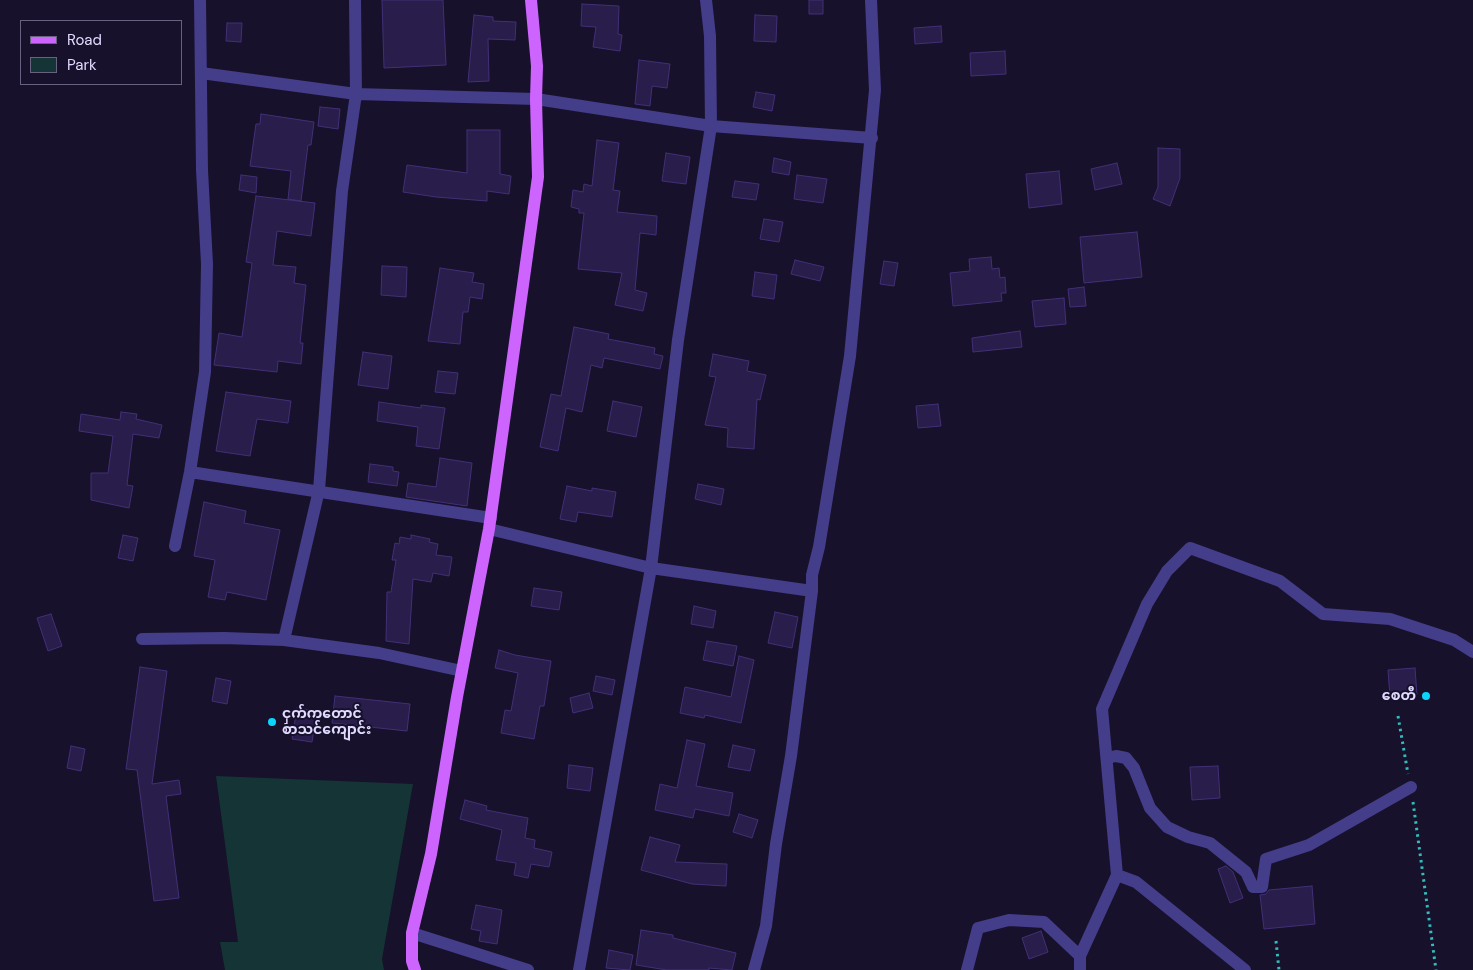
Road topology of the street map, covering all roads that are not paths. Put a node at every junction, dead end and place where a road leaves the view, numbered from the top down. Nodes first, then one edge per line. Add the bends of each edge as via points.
1 (200, 0) edge
2 (355, 0) edge
3 (531, 0) edge
4 (706, 0) edge
5 (871, 0) edge
6 (201, 73) junction
7 (356, 94) junction
8 (536, 99) junction
9 (711, 126) junction
10 (872, 138) junction
11 (190, 472) junction
12 (319, 490) junction
13 (490, 523) junction
14 (175, 546) dead end
15 (651, 568) junction
16 (812, 591) junction
17 (142, 640) dead end
18 (284, 640) junction
19 (1473, 652) edge
20 (462, 671) junction
21 (1107, 758) junction
22 (1411, 787) road end
23 (1117, 875) junction
24 (412, 933) junction
25 (1080, 956) junction
26 (415, 970) edge
27 (528, 970) edge
28 (579, 970) edge
29 (754, 970) edge
30 (967, 970) edge
31 (1080, 970) edge
32 (1244, 970) edge

1 - 6 street
2 - 7 street
3 - 8 main road via 538,66
4 - 9 street via 710,36
5 - 10 street via 875,90
6 - 7 street
6 - 11 street via 207,264 205,372
7 - 8 street
7 - 12 street via 342,191
8 - 9 street
8 - 13 main road via 538,177
9 - 10 street
9 - 15 street via 678,340
10 - 16 street via 865,178 850,356
11 - 12 street
11 - 14 street
12 - 13 street
12 - 18 street
13 - 15 street
13 - 20 main road
15 - 16 street
15 - 28 street
16 - 29 street via 766,926
17 - 18 street
18 - 20 street via 379,653
19 - 21 street via 1454,640 1390,619 1323,614 1280,581 1190,548 1167,571 1147,604 1102,709
20 - 24 main road via 431,854
21 - 22 street via 1126,758 1134,768 1150,808 1168,827 1210,843 1246,872 1253,887 1262,887 1266,859 1309,845
21 - 23 street
23 - 25 street
23 - 32 street via 1136,882
24 - 26 main road
24 - 27 street
25 - 30 street via 1044,922 1009,920 978,928
25 - 31 street

